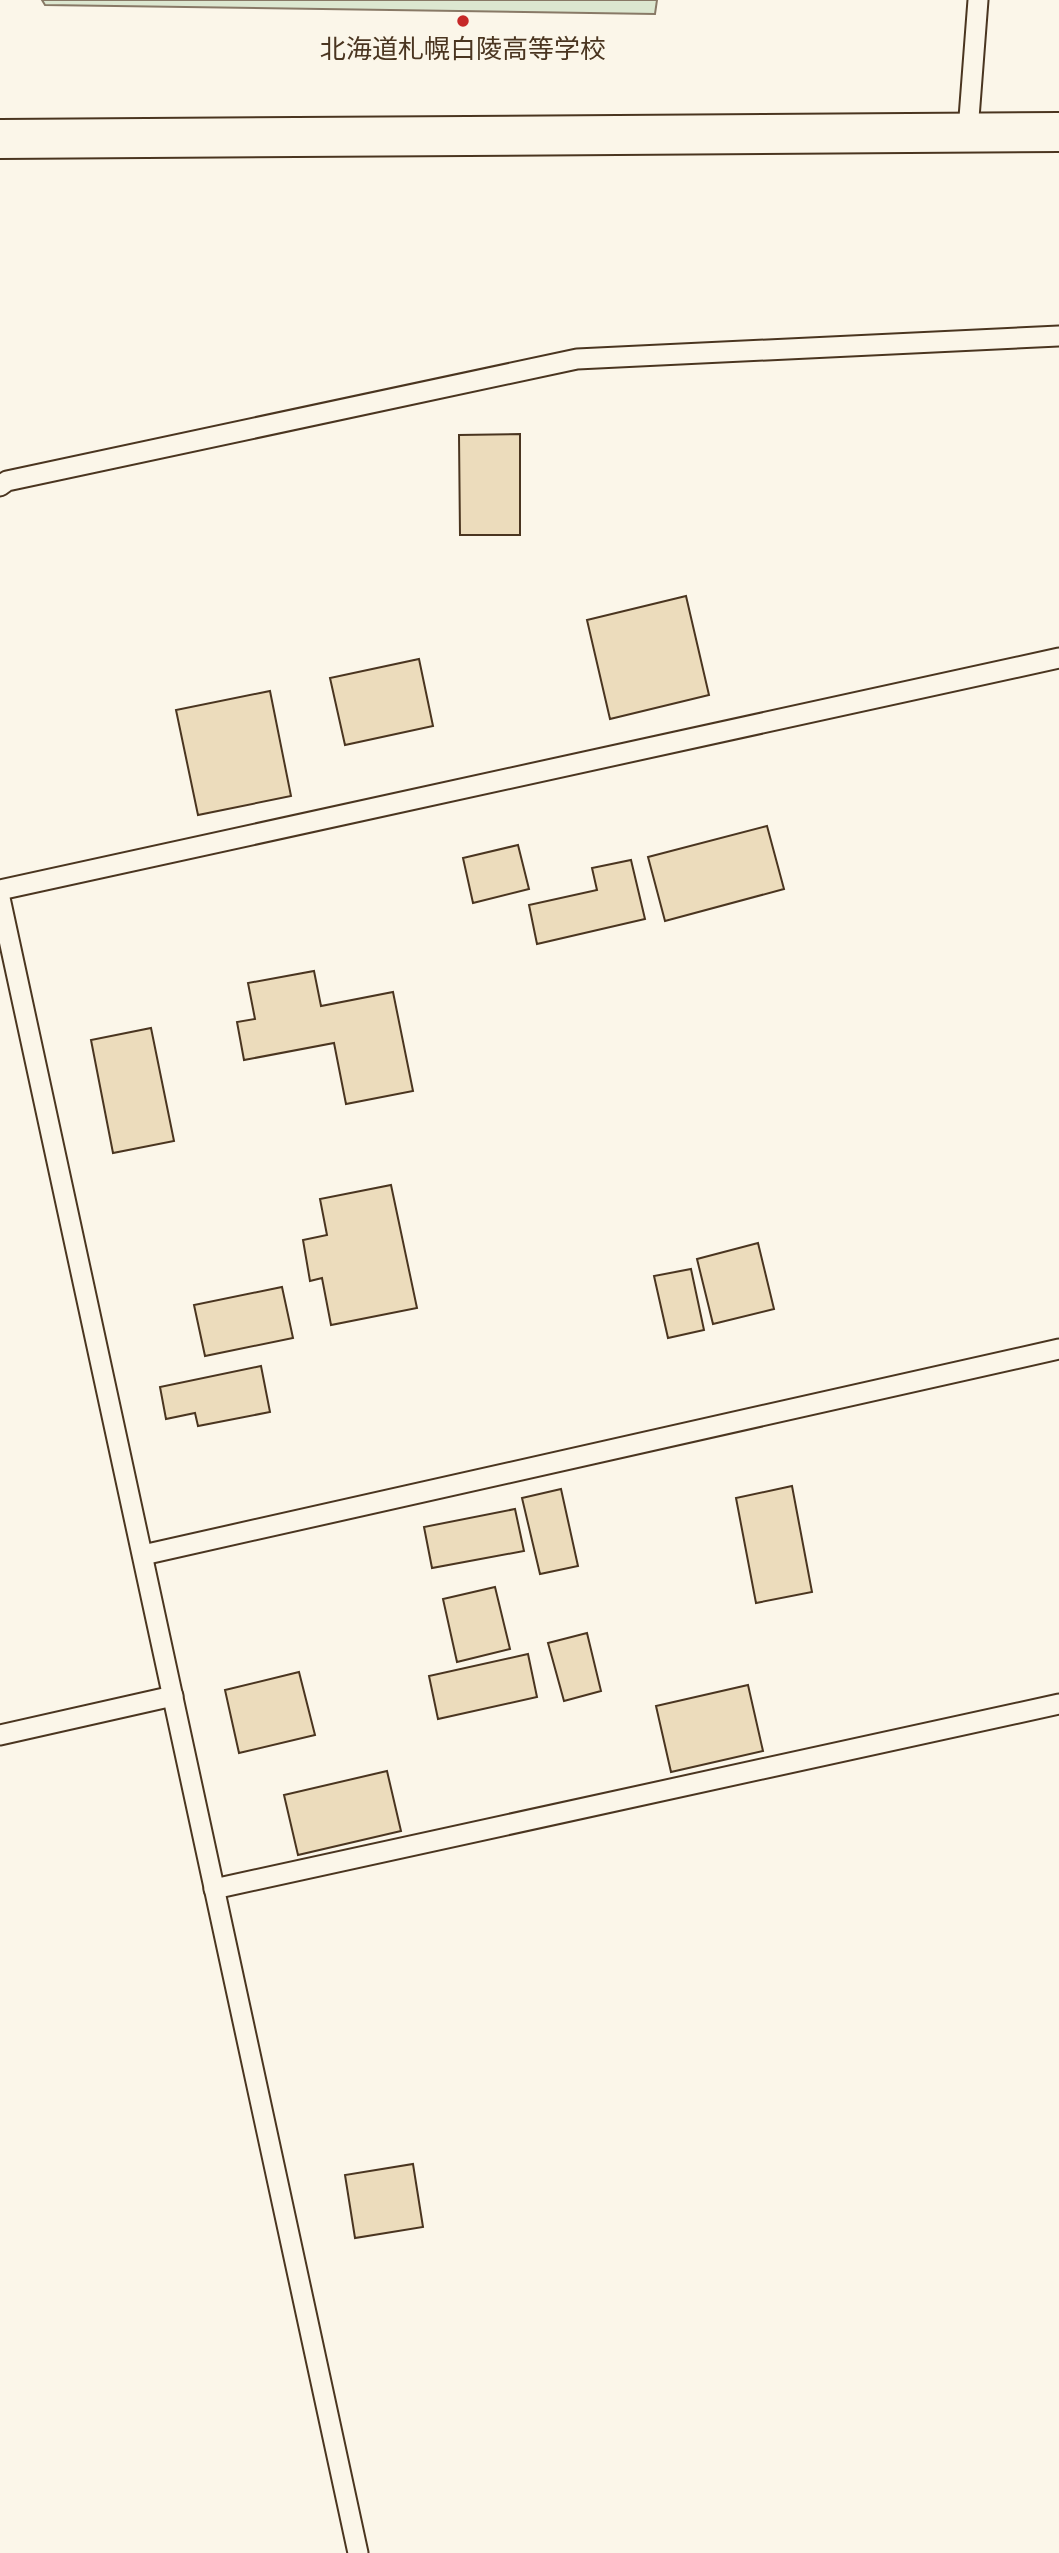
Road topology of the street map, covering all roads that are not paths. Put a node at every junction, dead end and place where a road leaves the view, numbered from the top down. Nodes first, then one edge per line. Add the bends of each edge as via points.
1 (978, 0) edge
2 (968, 131) junction
3 (1059, 132) edge
4 (0, 139) edge
5 (1059, 336) edge
6 (0, 486) edge
7 (1059, 658) edge
8 (0, 890) edge
9 (0, 898) edge
10 (1059, 1349) edge
11 (142, 1556) junction
12 (173, 1696) junction
13 (1059, 1704) edge
14 (0, 1735) edge
15 (214, 1889) junction
16 (358, 2553) edge

1 - 2 lane
2 - 3 street
2 - 4 street
5 - 6 lane via 577,359
7 - 8 lane
9 - 11 lane
10 - 11 lane
11 - 12 lane
12 - 14 lane
12 - 15 lane
13 - 15 lane
15 - 16 lane

